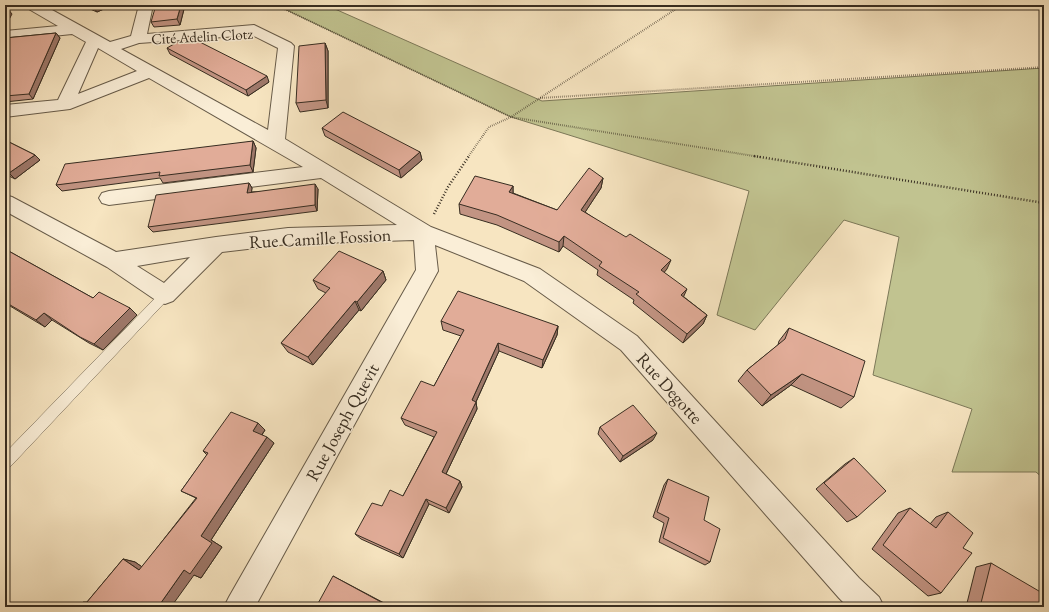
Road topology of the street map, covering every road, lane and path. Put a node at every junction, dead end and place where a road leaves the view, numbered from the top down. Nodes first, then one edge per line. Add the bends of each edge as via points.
1 (32, 5) edge
2 (146, 5) edge
3 (276, 5) edge
4 (682, 5) edge
5 (73, 29) junction
6 (5, 36) edge
7 (138, 39) junction
8 (100, 44) junction
9 (1044, 67) edge
10 (151, 71) junction
11 (540, 98) junction
12 (64, 105) junction
13 (5, 111) edge
14 (511, 117) junction
15 (276, 142) junction
16 (323, 170) junction
17 (109, 198) dead end
18 (5, 202) edge
19 (1044, 203) edge
20 (424, 232) junction
21 (216, 245) junction
22 (114, 261) junction
23 (165, 295) junction
24 (5, 462) edge
25 (239, 607) edge
26 (870, 607) edge

1 - 5 street, Cité Adelin Clotz
2 - 7 street, Cité Adelin Clotz
3 - 14 path
4 - 11 path
5 - 6 street
5 - 8 street, Cité Adelin Clotz
7 - 8 street, Cité Adelin Clotz
7 - 15 street, Cité Adelin Clotz via 254,30 286,46
8 - 10 street, Cité Adelin Clotz
8 - 12 street
9 - 11 path
10 - 12 street, Cité Adelin Clotz
10 - 15 street, Cité Adelin Clotz
11 - 14 path
12 - 13 street, Cité Adelin Clotz
14 - 19 path
14 - 20 path via 489,127 448,186
15 - 16 street, Cité Adelin Clotz
16 - 17 street
16 - 20 street, Cité Adelin Clotz
18 - 22 street
20 - 21 street, Rue Camille Fossion via 288,236
20 - 25 street, Rue Joseph Quevit via 427,271
20 - 26 street, Rue Degotte via 532,275 630,343 844,583
21 - 22 street, Rue Camille Fossion
21 - 23 street
22 - 23 street
23 - 24 lane

